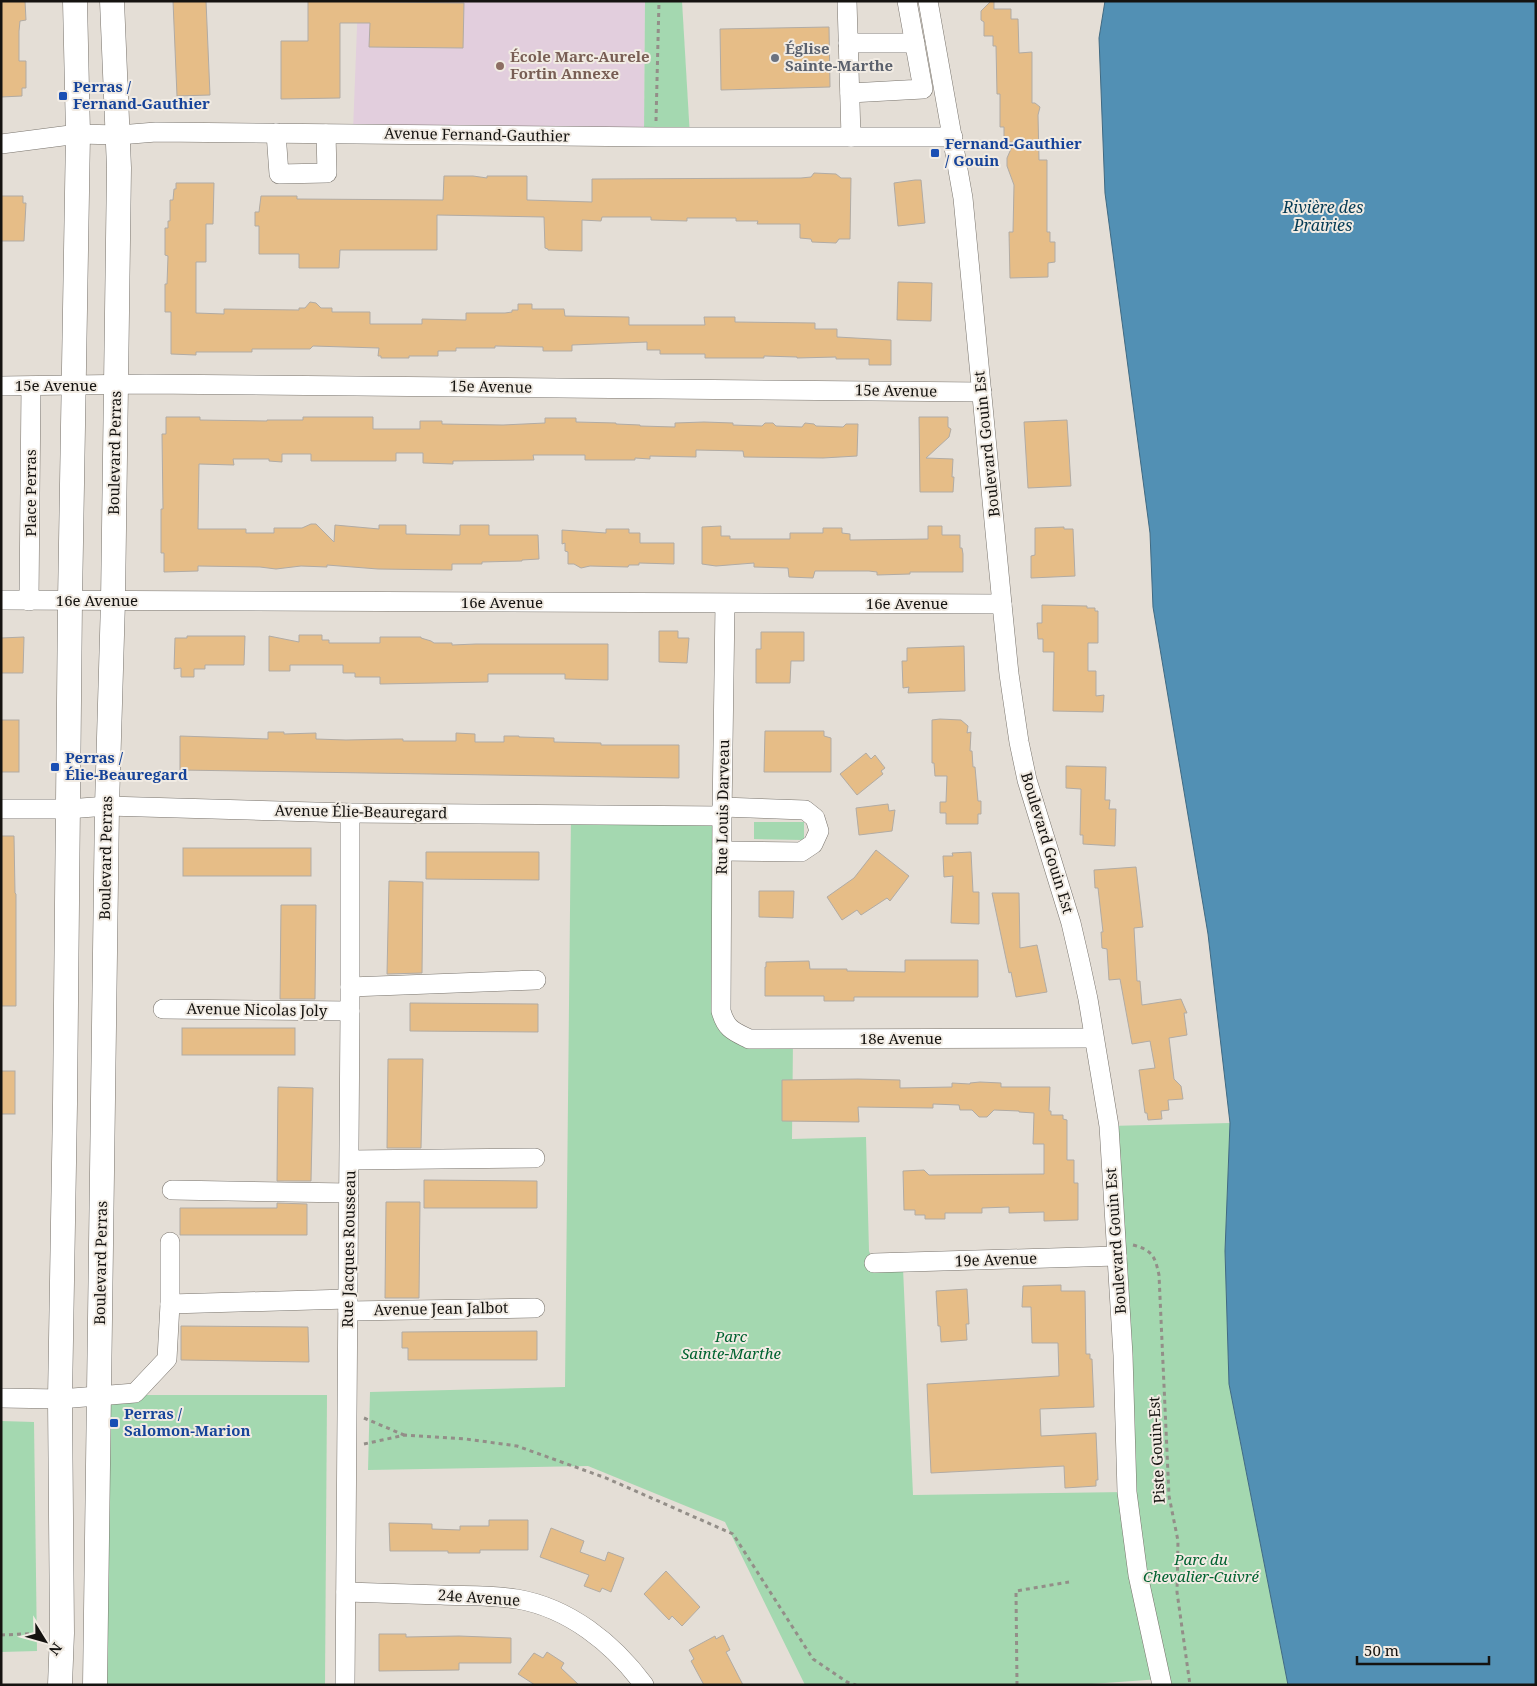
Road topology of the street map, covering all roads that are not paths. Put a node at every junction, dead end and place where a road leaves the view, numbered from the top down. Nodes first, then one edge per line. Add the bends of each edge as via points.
1 (75, 1) edge
2 (112, 1) edge
3 (847, 1) edge
4 (907, 1) edge
5 (928, 1) edge
6 (848, 43) junction
7 (915, 43) junction
8 (850, 93) junction
9 (276, 133) junction
10 (78, 134) junction
11 (326, 134) junction
12 (119, 135) junction
13 (953, 136) junction
14 (851, 137) junction
15 (1, 144) edge
16 (75, 384) junction
17 (1, 386) edge
18 (31, 386) junction
19 (116, 386) junction
20 (982, 392) junction
21 (1, 600) edge
22 (29, 601) junction
23 (113, 601) junction
24 (70, 602) junction
25 (725, 604) junction
26 (1002, 604) junction
27 (107, 806) junction
28 (68, 809) junction
29 (1, 810) edge
30 (722, 812) junction
31 (350, 813) junction
32 (722, 851) junction
33 (536, 980) dead end
34 (350, 987) junction
35 (163, 1009) dead end
36 (350, 1011) junction
37 (721, 1011) joint
38 (1094, 1038) junction
39 (535, 1158) dead end
40 (350, 1160) junction
41 (172, 1190) dead end
42 (349, 1193) junction
43 (170, 1242) dead end
44 (1116, 1248) junction
45 (874, 1263) dead end
46 (170, 1304) junction
47 (348, 1304) junction
48 (535, 1308) dead end
49 (99, 1396) junction
50 (1, 1398) edge
51 (60, 1399) junction
52 (346, 1592) junction
53 (60, 1685) edge
54 (95, 1685) edge
55 (345, 1685) edge
56 (644, 1685) edge
57 (1162, 1685) edge

1 - 10 main road
2 - 12 main road, Boulevard Perras
3 - 6 street
4 - 7 street
5 - 13 street, Boulevard Gouin Est
6 - 7 street
6 - 8 street
7 - 8 street via 923,88
8 - 14 street
9 - 11 street, Avenue Fernand-Gauthier
9 - 11 street via 279,174 327,173
9 - 12 street, Avenue Fernand-Gauthier via 156,132
10 - 12 street, Avenue Fernand-Gauthier
10 - 15 street, Avenue Fernand-Gauthier
10 - 16 main road
11 - 14 street, Avenue Fernand-Gauthier
12 - 19 main road, Boulevard Perras
13 - 14 street, Avenue Fernand-Gauthier
13 - 20 street, Boulevard Gouin Est via 963,198
16 - 18 street, 15e Avenue
16 - 19 street, 15e Avenue
16 - 24 main road
17 - 18 street, 15e Avenue
18 - 22 street, Place Perras
19 - 20 street, 15e Avenue
19 - 23 main road, Boulevard Perras
20 - 26 street, Boulevard Gouin Est
21 - 22 street, 16e Avenue
22 - 24 street, 16e Avenue
23 - 24 street, 16e Avenue
23 - 25 street, 16e Avenue
23 - 27 main road, Boulevard Perras
24 - 28 main road
25 - 26 street, 16e Avenue
25 - 30 street, Rue Louis Darveau
26 - 38 street, Boulevard Gouin Est via 1021,751 1071,924
27 - 28 street, Avenue Élie-Beauregard
27 - 31 street, Avenue Élie-Beauregard
27 - 49 main road, Boulevard Perras
28 - 29 street, Avenue Élie-Beauregard
28 - 51 main road
30 - 31 street, Avenue Élie-Beauregard
30 - 32 street, Rue Louis Darveau
30 - 32 street, Avenue Élie-Beauregard via 805,810 815,818 819,830 813,844 801,852
31 - 34 street, Rue Jacques Rousseau
32 - 37 street, Rue Louis Darveau
33 - 34 street
34 - 36 street, Rue Jacques Rousseau
35 - 36 street, Avenue Nicolas Joly
36 - 40 street, Rue Jacques Rousseau
37 - 38 street, 18e Avenue via 731,1030 749,1039
38 - 44 street, Boulevard Gouin Est via 1109,1126
39 - 40 street
40 - 42 street, Rue Jacques Rousseau
41 - 42 street
42 - 47 street, Rue Jacques Rousseau
43 - 46 street
44 - 45 street, 19e Avenue
44 - 57 street, Boulevard Gouin Est via 1127,1492 1138,1575
46 - 47 street, Avenue Jean Jalbot
46 - 49 street via 166,1359 135,1393
47 - 48 street, Avenue Jean Jalbot
47 - 52 street, Rue Jacques Rousseau
49 - 51 street
49 - 54 main road, Boulevard Perras
50 - 51 street
51 - 53 main road
52 - 55 street, Rue Jacques Rousseau
52 - 56 street, 24e Avenue via 481,1596 536,1604 573,1620 600,1638 626,1662

